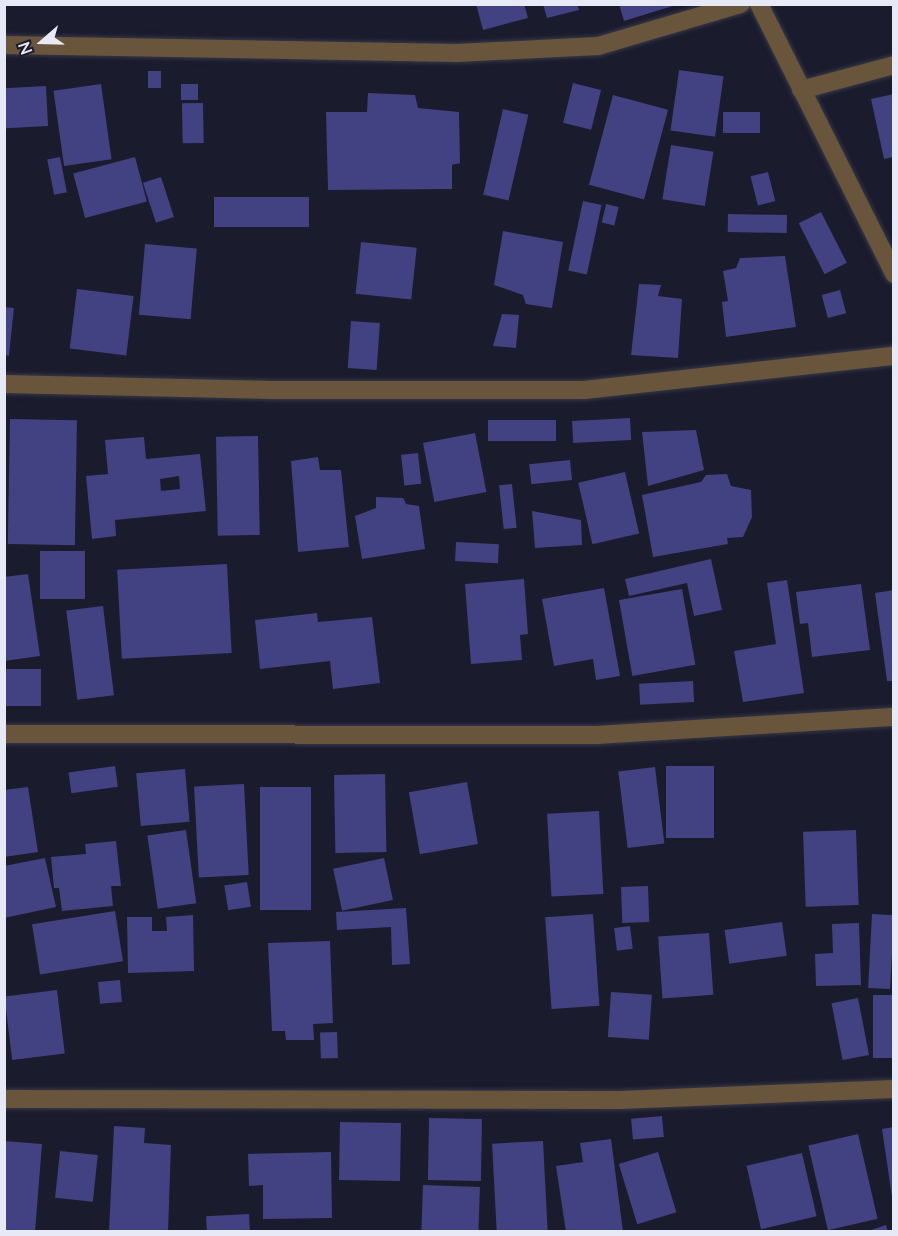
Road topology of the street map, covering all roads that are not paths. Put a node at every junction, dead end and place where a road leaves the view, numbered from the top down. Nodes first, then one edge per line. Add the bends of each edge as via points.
1 (741, 4) edge
2 (759, 4) edge
3 (4, 45) edge
4 (894, 65) edge
5 (801, 90) junction
6 (894, 274) edge
7 (894, 356) edge
8 (4, 384) edge
9 (894, 717) edge
10 (4, 734) edge
11 (894, 1089) edge
12 (4, 1099) edge

1 - 3 street via 598,46 563,48 457,53
2 - 5 street
4 - 5 street
5 - 6 street
7 - 8 street via 584,390 273,390
9 - 10 street via 597,735
11 - 12 street via 620,1100

